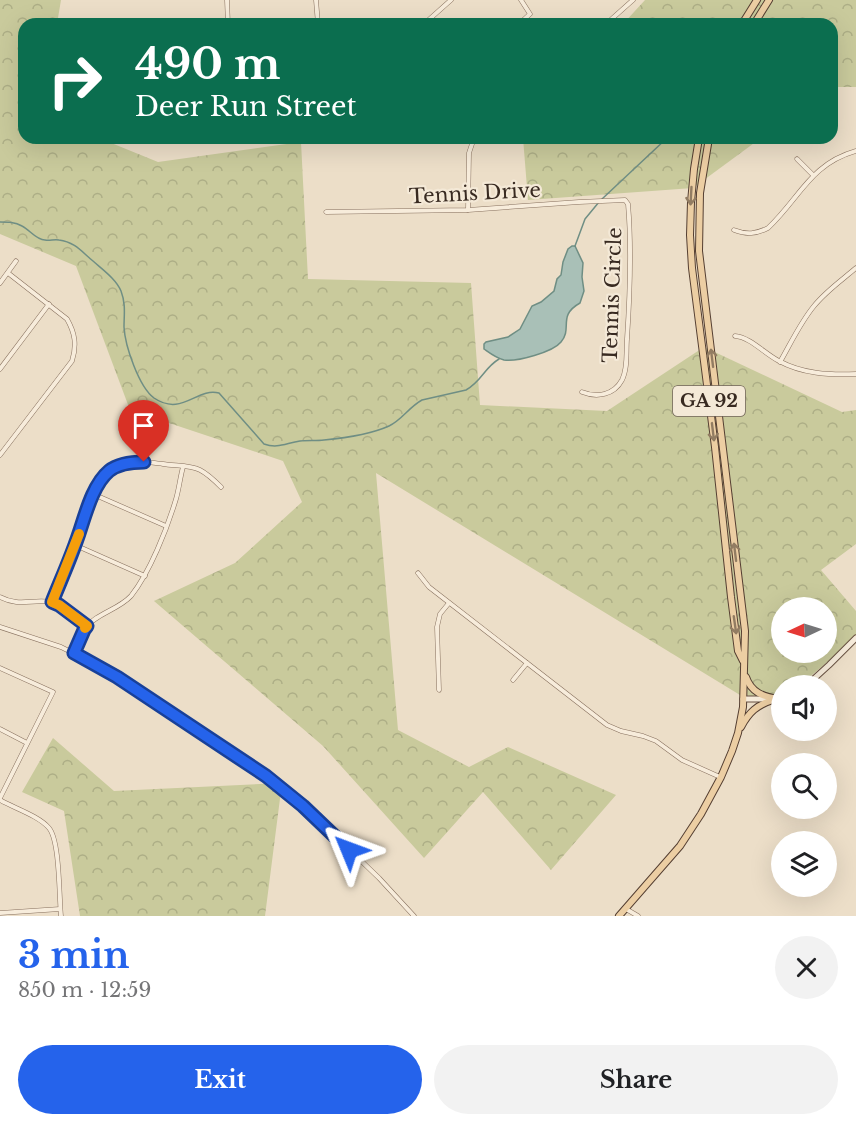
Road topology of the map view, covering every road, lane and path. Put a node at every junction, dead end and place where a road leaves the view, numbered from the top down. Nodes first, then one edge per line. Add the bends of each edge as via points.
1 (227, 0) edge
2 (316, 0) edge
3 (451, 0) edge
4 (521, 0) edge
5 (633, 0) edge
6 (757, 0) edge
7 (769, 0) edge
8 (628, 2) edge
9 (228, 18) edge
10 (318, 18) edge
11 (431, 18) edge
12 (526, 18) edge
13 (612, 18) edge
14 (746, 18) edge
15 (758, 18) edge
16 (472, 144) edge
17 (698, 144) edge
18 (708, 144) edge
19 (856, 151) edge
20 (797, 159) dead end
21 (813, 175) junction
22 (625, 200) joint
23 (468, 210) junction
24 (326, 212) dead end
25 (734, 230) dead end
26 (16, 261) dead end
27 (856, 268) edge
28 (8, 273) junction
29 (0, 283) edge
30 (49, 304) junction
31 (735, 336) dead end
32 (780, 362) junction
33 (0, 369) edge
34 (856, 374) edge
35 (582, 392) dead end
36 (0, 455) edge
37 (183, 467) junction
38 (221, 487) dead end
39 (93, 494) junction
40 (166, 526) junction
41 (75, 545) junction
42 (418, 573) dead end
43 (145, 576) junction
44 (0, 597) edge
45 (52, 602) junction
46 (449, 603) junction
47 (87, 626) junction
48 (0, 627) edge
49 (856, 638) edge
50 (74, 653) junction
51 (527, 663) junction
52 (744, 663) junction
53 (0, 668) edge
54 (819, 675) edge
55 (513, 680) dead end
56 (440, 690) dead end
57 (771, 697) edge
58 (743, 699) junction
59 (771, 699) edge
60 (771, 702) edge
61 (0, 729) edge
62 (738, 733) junction
63 (27, 743) junction
64 (721, 777) junction
65 (0, 799) edge
66 (60, 909) junction
67 (626, 909) junction
68 (0, 913) edge
69 (61, 916) edge
70 (414, 916) edge
71 (619, 916) edge
72 (638, 916) edge

1 - 9 street
2 - 10 street
3 - 11 street
4 - 12 street via 530,14
5 - 8 street
6 - 14 main road
7 - 15 main road
8 - 13 street
16 - 23 street
17 -> 52 main road, GA 92 via 691,202 692,268 738,651
52 -> 18 main road, GA 92 via 745,631 699,251 700,193
19 - 21 street via 830,162
20 - 21 street
21 - 25 street via 774,223 751,234
22 - 23 street, Tennis Drive
22 - 35 street, Tennis Circle via 631,240 625,372 608,393 595,396
23 - 24 street, Tennis Drive
26 - 28 street
27 - 32 street via 815,305
28 - 29 street
28 - 30 street
30 - 33 street
30 - 36 street via 73,329 75,353
31 - 32 street via 747,339
32 - 34 street via 818,374
37 - 38 street via 198,469
37 - 39 street via 131,462 109,471
37 - 40 street
39 - 40 street
39 - 41 street
40 - 43 street
41 - 43 street
41 - 45 street
42 - 46 street
43 - 47 street via 121,605
44 - 45 street via 18,603
45 - 47 street
46 - 51 street
46 - 56 street via 440,614 437,627
47 - 50 street
48 - 50 street
49 - 54 main road
50 - 70 street via 117,677 285,790 380,878
51 - 55 street
51 - 64 street via 608,725 656,741 682,760
52 - 57 main road via 752,689
52 - 58 main road, GA 92
53 - 63 street via 53,692
58 - 59 main road
58 - 62 main road, GA 92
60 - 62 main road via 752,710
61 - 63 street
62 - 64 main road, GA 92
63 - 65 street
64 - 67 main road, GA 92 via 680,846
65 - 66 street via 50,829 56,843
66 - 68 street
66 - 69 street
67 - 71 main road, GA 92
67 - 72 street

